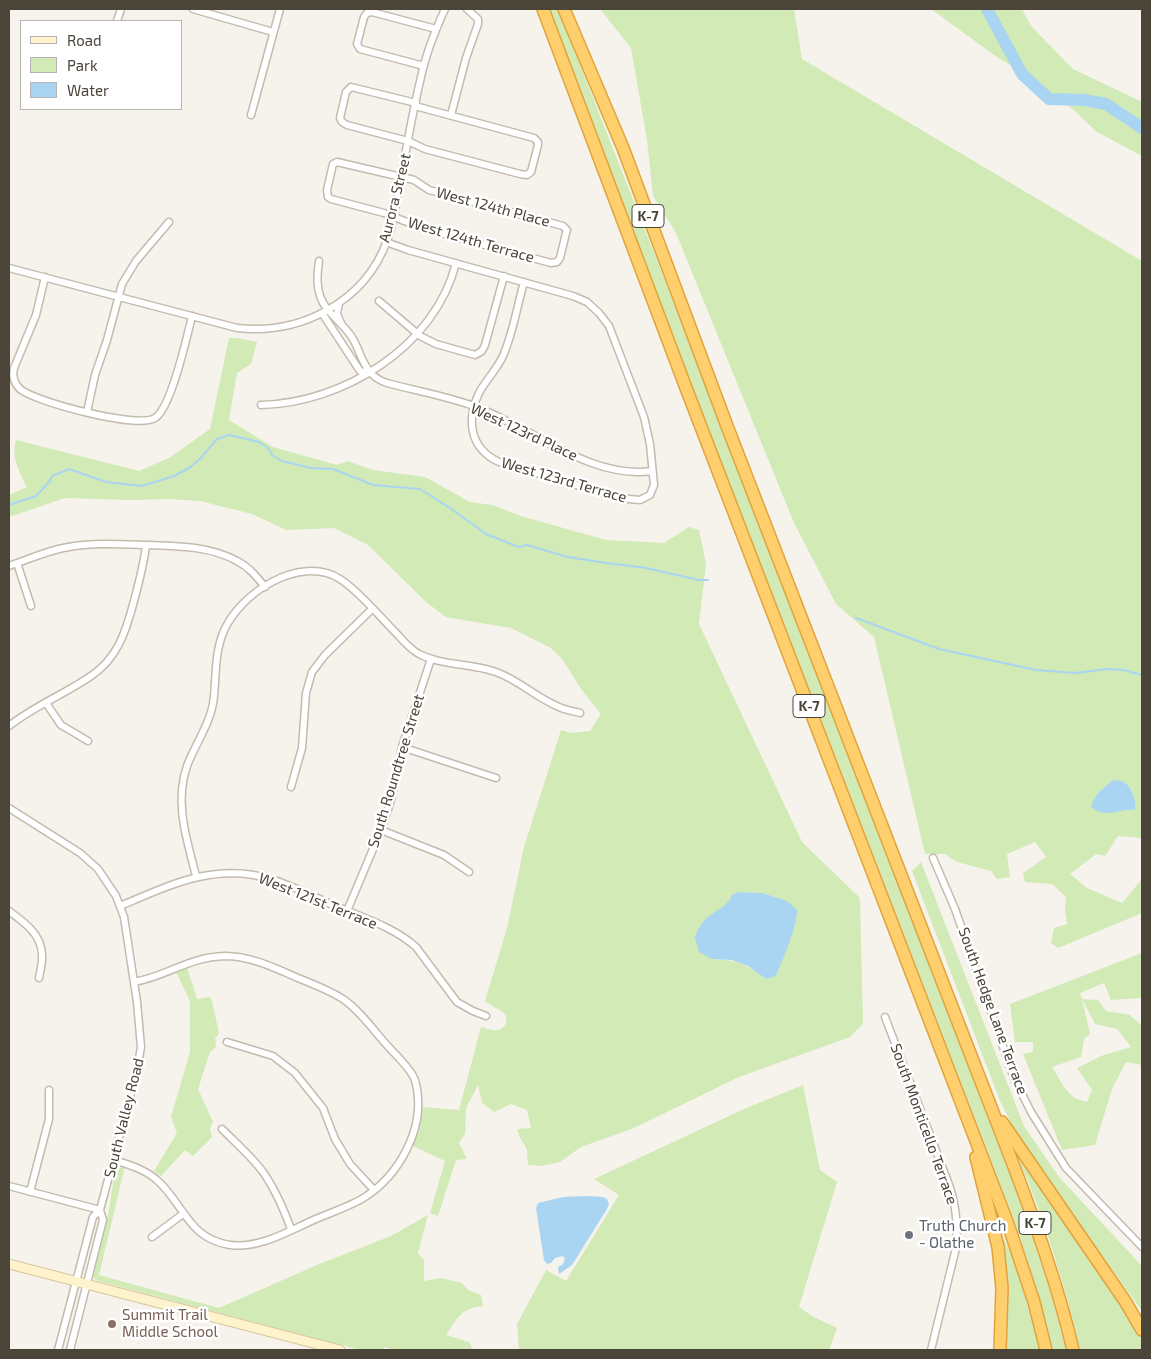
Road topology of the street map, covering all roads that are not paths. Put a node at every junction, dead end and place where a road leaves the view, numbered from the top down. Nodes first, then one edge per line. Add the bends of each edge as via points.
1 (193, 9) edge
2 (280, 9) edge
3 (445, 9) edge
4 (468, 9) edge
5 (542, 9) edge
6 (564, 9) edge
7 (436, 30) junction
8 (273, 32) junction
9 (424, 66) junction
10 (415, 105) junction
11 (251, 114) dead end
12 (451, 116) junction
13 (408, 141) junction
14 (401, 178) junction
15 (327, 193) joint
16 (393, 217) junction
17 (169, 222) dead end
18 (566, 229) joint
19 (386, 242) junction
20 (319, 261) dead end
21 (456, 263) junction
22 (9, 268) edge
23 (504, 276) junction
24 (45, 277) junction
25 (524, 282) junction
26 (119, 297) junction
27 (379, 301) dead end
28 (339, 303) junction
29 (325, 312) junction
30 (192, 316) junction
31 (342, 324) junction
32 (416, 333) junction
33 (370, 373) junction
34 (261, 405) dead end
35 (474, 406) junction
36 (87, 412) junction
37 (652, 471) junction
38 (146, 545) junction
39 (17, 563) junction
40 (9, 566) edge
41 (265, 587) junction
42 (31, 606) dead end
43 (372, 609) junction
44 (431, 659) junction
45 (46, 703) junction
46 (580, 713) dead end
47 (9, 726) edge
48 (88, 740) dead end
49 (402, 747) junction
50 (496, 778) dead end
51 (291, 787) dead end
52 (9, 808) edge
53 (381, 830) junction
54 (934, 858) dead end
55 (469, 872) dead end
56 (196, 876) junction
57 (120, 906) junction
58 (9, 911) edge
59 (347, 911) junction
60 (39, 978) dead end
61 (134, 982) junction
62 (486, 1016) dead end
63 (885, 1016) dead end
64 (227, 1042) dead end
65 (49, 1090) dead end
66 (988, 1100) junction
67 (964, 1108) junction
68 (222, 1130) dead end
69 (114, 1160) junction
70 (9, 1186) edge
71 (374, 1190) junction
72 (30, 1192) junction
73 (100, 1210) junction
74 (183, 1214) junction
75 (291, 1229) junction
76 (152, 1238) dead end
77 (1142, 1248) edge
78 (9, 1264) edge
79 (76, 1282) junction
80 (88, 1285) junction
81 (1142, 1330) edge
82 (58, 1350) edge
83 (70, 1350) edge
84 (340, 1350) edge
85 (931, 1350) edge
86 (1000, 1350) edge
87 (1046, 1350) edge
88 (1072, 1350) edge

1 - 8 street
2 - 8 street
3 - 7 street, Aurora Street
4 - 12 street via 478,19 478,24
5 - 67 highway, K-7
6 - 66 highway, K-7 via 623,148
7 - 9 street, Aurora Street
7 - 9 street via 368,12 364,17 357,44 360,49
8 - 11 street
9 - 10 street, Aurora Street
10 - 12 street
10 - 13 street, Aurora Street
10 - 13 street via 354,87 346,92 340,116 344,124
12 - 13 street via 536,139 531,172 527,175
13 - 14 street, Aurora Street
14 - 15 street, West 124th Place via 337,162 333,164
14 - 16 street, Aurora Street
14 - 18 street, West 124th Place via 414,180 429,190 560,224
15 - 16 street, West 124th Terrace via 331,199
16 - 18 street, West 124th Terrace via 422,228 554,263 560,258
16 - 19 street, Aurora Street
17 - 26 street via 126,274
19 - 21 street
19 - 28 street, Aurora Street via 363,281
20 - 29 street via 318,287
21 - 23 street
21 - 32 street via 442,299
22 - 24 street, Aurora Street
23 - 25 street
23 - 32 street via 485,345 479,354 436,344
24 - 26 street, Aurora Street
24 - 36 street via 36,315 14,368 14,381 32,396
25 - 35 street via 506,348
25 - 37 street via 586,302 609,326 644,417
26 - 30 street, Aurora Street
26 - 36 street
27 - 32 street
28 - 29 street, Aurora Street
28 - 31 street via 337,314
29 - 30 street, Aurora Street via 290,326 256,329
29 - 31 street
29 - 33 street, West 123rd Place via 360,371
30 - 36 street via 179,366 159,414 141,422
31 - 33 street via 353,338
32 - 33 street via 393,357
33 - 34 street via 330,392
33 - 35 street, West 123rd Place via 387,383
35 - 37 street, West 123rd Place via 594,465 621,472
35 - 37 street, West 123rd Terrace via 473,434 485,453 499,462 609,496 634,500 650,495 654,485
38 - 39 street via 81,545
38 - 41 street via 187,546 232,558 248,568
38 - 45 street via 144,564 126,628 116,650 92,676
39 - 40 street
39 - 42 street
41 - 43 street via 292,573 319,572 340,579
41 - 56 street via 239,608 224,632 218,651 211,713 183,780 182,814
43 - 44 street via 409,647
43 - 51 street via 312,672 306,693 302,748
44 - 46 street via 497,672 558,707
44 - 49 street, South Roundtree Street
45 - 47 street
45 - 48 street via 61,725
49 - 50 street
49 - 53 street, South Roundtree Street
52 - 57 street via 91,862 105,878
53 - 55 street via 444,855
53 - 59 street, South Roundtree Street
54 - 77 street, South Hedge Lane Terrace via 1014,1078 1031,1112 1066,1168
56 - 57 street, West 121st Terrace
56 - 59 street, West 121st Terrace via 218,872 261,876
57 - 61 street, South Valley Road
58 - 60 street via 30,927 40,946 43,955
59 - 62 street, West 121st Terrace via 408,940 457,1002
61 - 69 street, South Valley Road via 141,1047
61 - 71 street via 203,958 233,957 262,963 344,1000 362,1016 414,1077 418,1099 414,1134 404,1155
63 - 85 street, South Monticello Terrace via 955,1206 956,1248
64 - 71 street via 272,1056 295,1073 323,1108 335,1140 350,1164
65 - 72 street via 49,1120
66 - 81 highway
66 - 88 highway, K-7 via 1045,1253
67 - 86 highway via 998,1247 1002,1288
67 - 87 highway, K-7 via 1022,1263
68 - 75 street via 265,1175
69 - 73 street, South Valley Road
69 - 74 street via 152,1176
70 - 72 street
71 - 75 street via 364,1198
72 - 73 street
73 - 79 street, South Valley Road via 93,1217
73 - 80 street, South Valley Road via 103,1220
74 - 75 street via 204,1236 230,1245 259,1243
74 - 76 street
78 - 79 main road
79 - 80 main road
79 - 82 street, South Valley Road
80 - 83 street, South Valley Road
80 - 84 main road

